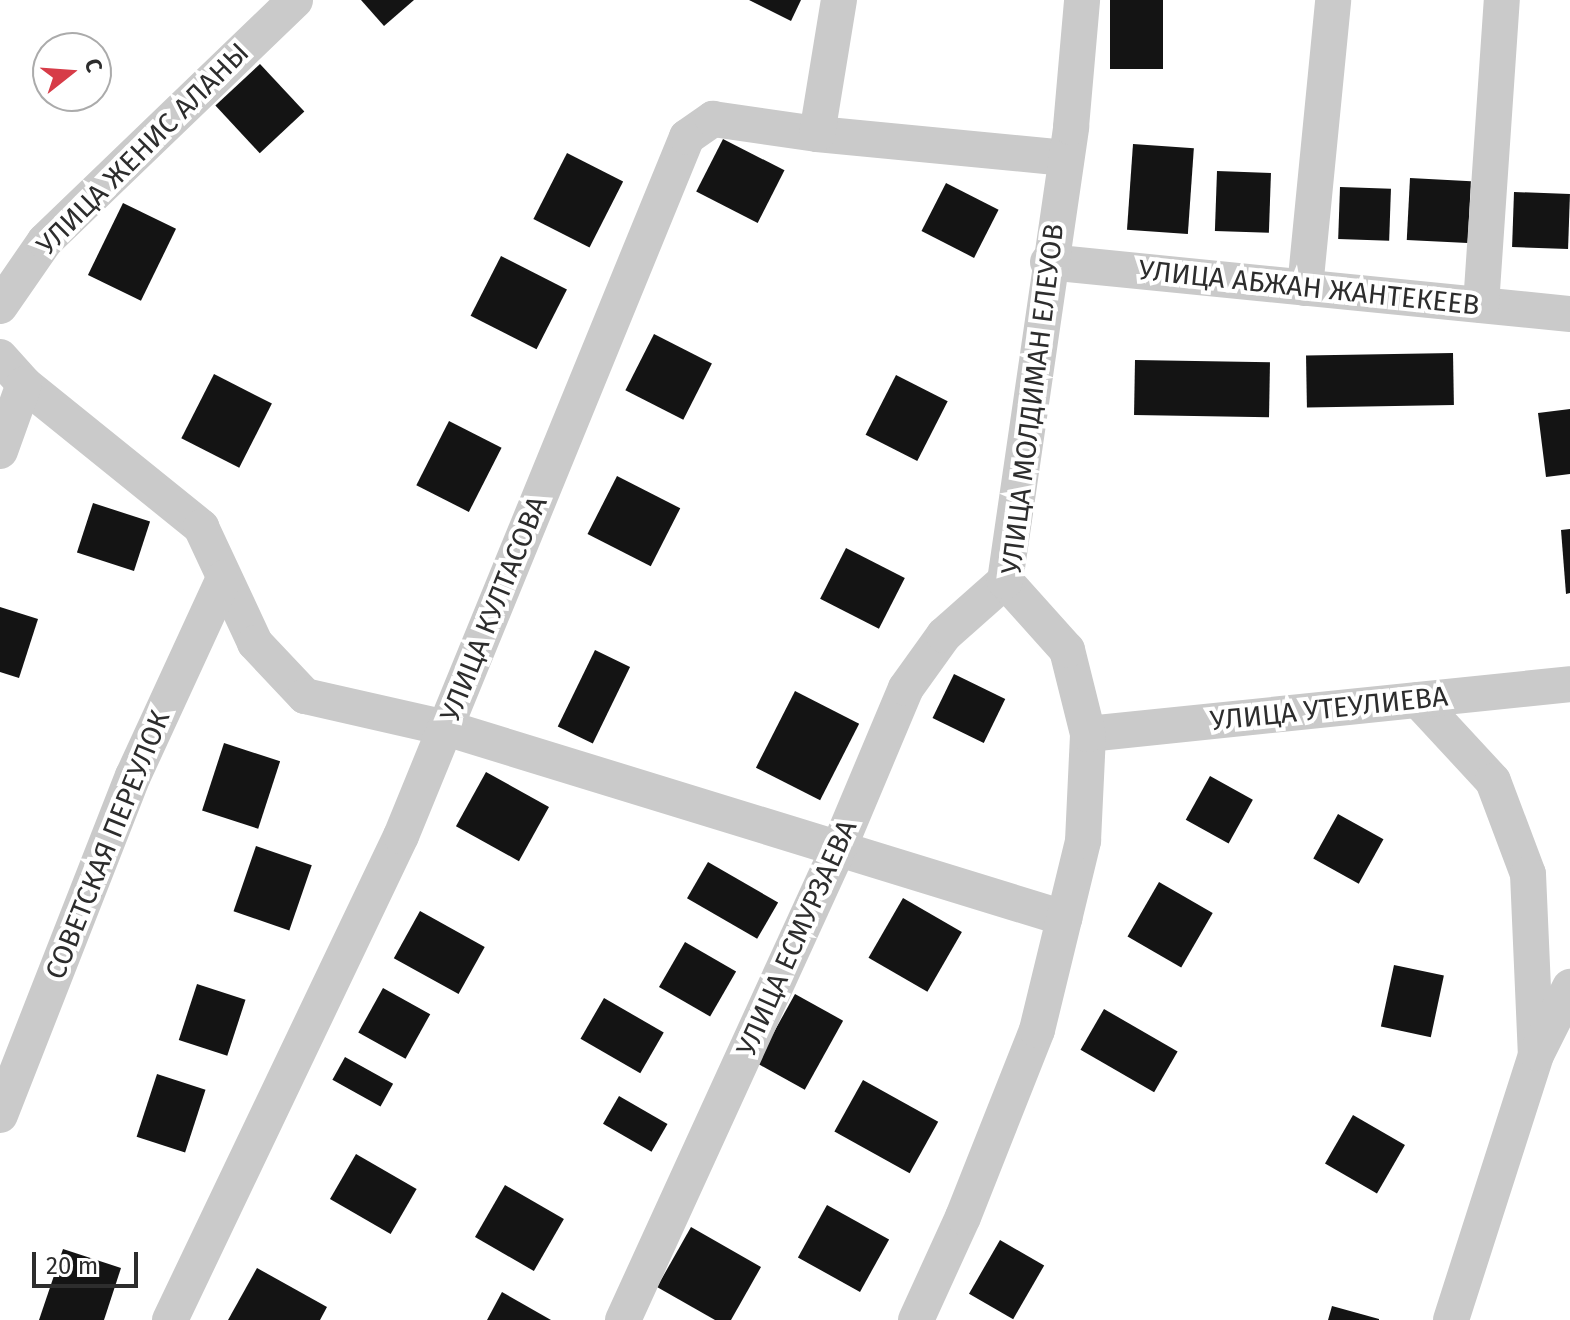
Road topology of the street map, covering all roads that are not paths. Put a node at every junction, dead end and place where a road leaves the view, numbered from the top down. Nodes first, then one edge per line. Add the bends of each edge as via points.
1 (295, 0) edge
2 (839, 0) edge
3 (1082, 0) edge
4 (1333, 0) edge
5 (1502, 0) edge
6 (817, 134) junction
7 (1066, 158) junction
8 (1048, 262) junction
9 (1305, 288) junction
10 (1481, 305) junction
11 (0, 306) edge
12 (1570, 314) edge
13 (0, 357) edge
14 (24, 384) junction
15 (0, 451) edge
16 (224, 578) junction
17 (1005, 581) junction
18 (1570, 684) edge
19 (1418, 700) junction
20 (446, 728) junction
21 (1088, 734) junction
22 (840, 845) junction
23 (1064, 918) junction
24 (1570, 987) edge
25 (1536, 1055) junction
26 (0, 1115) edge
27 (170, 1320) edge
28 (623, 1320) edge
29 (916, 1320) edge
30 (1451, 1320) edge

1 - 11 street, УЛИЦА ЖЕНИС АЛАНЫ via 45,241
2 - 6 street
3 - 7 street, УЛИЦА МОЛДИМАН ЕЛЕУОВ
4 - 9 street
5 - 10 street
6 - 7 street, УЛИЦА КУЛТАСОВА
6 - 20 street, УЛИЦА КУЛТАСОВА via 713,119 687,137
7 - 8 street, УЛИЦА МОЛДИМАН ЕЛЕУОВ
8 - 9 street, УЛИЦА АБЖАН ЖАНТЕКЕЕВ
8 - 17 street, УЛИЦА МОЛДИМАН ЕЛЕУОВ
9 - 10 street, УЛИЦА АБЖАН ЖАНТЕКЕЕВ
10 - 12 street, УЛИЦА АБЖАН ЖАНТЕКЕЕВ
13 - 14 street
14 - 15 street
14 - 16 street via 201,527
16 - 20 street via 255,643 305,696
16 - 26 street, СОВЕТСКАЯ ПЕРЕУЛОК via 133,776
17 - 21 street, УЛИЦА МОЛДИМАН ЕЛЕУОВ via 1067,650
17 - 22 street, УЛИЦА ЕСМУРЗАЕВА via 944,635 906,688
18 - 19 street, УЛИЦА УТЕУЛИЕВА
19 - 21 street, УЛИЦА УТЕУЛИЕВА
19 - 25 street via 1493,781 1528,874
20 - 22 street
20 - 27 street, УЛИЦА КУЛТАСОВА via 401,836
21 - 23 street, УЛИЦА МОЛДИМАН ЕЛЕУОВ via 1083,841
22 - 23 street
22 - 28 street, УЛИЦА ЕСМУРЗАЕВА
23 - 29 street, УЛИЦА МОЛДИМАН ЕЛЕУОВ via 1037,1030
24 - 25 street
25 - 30 street

